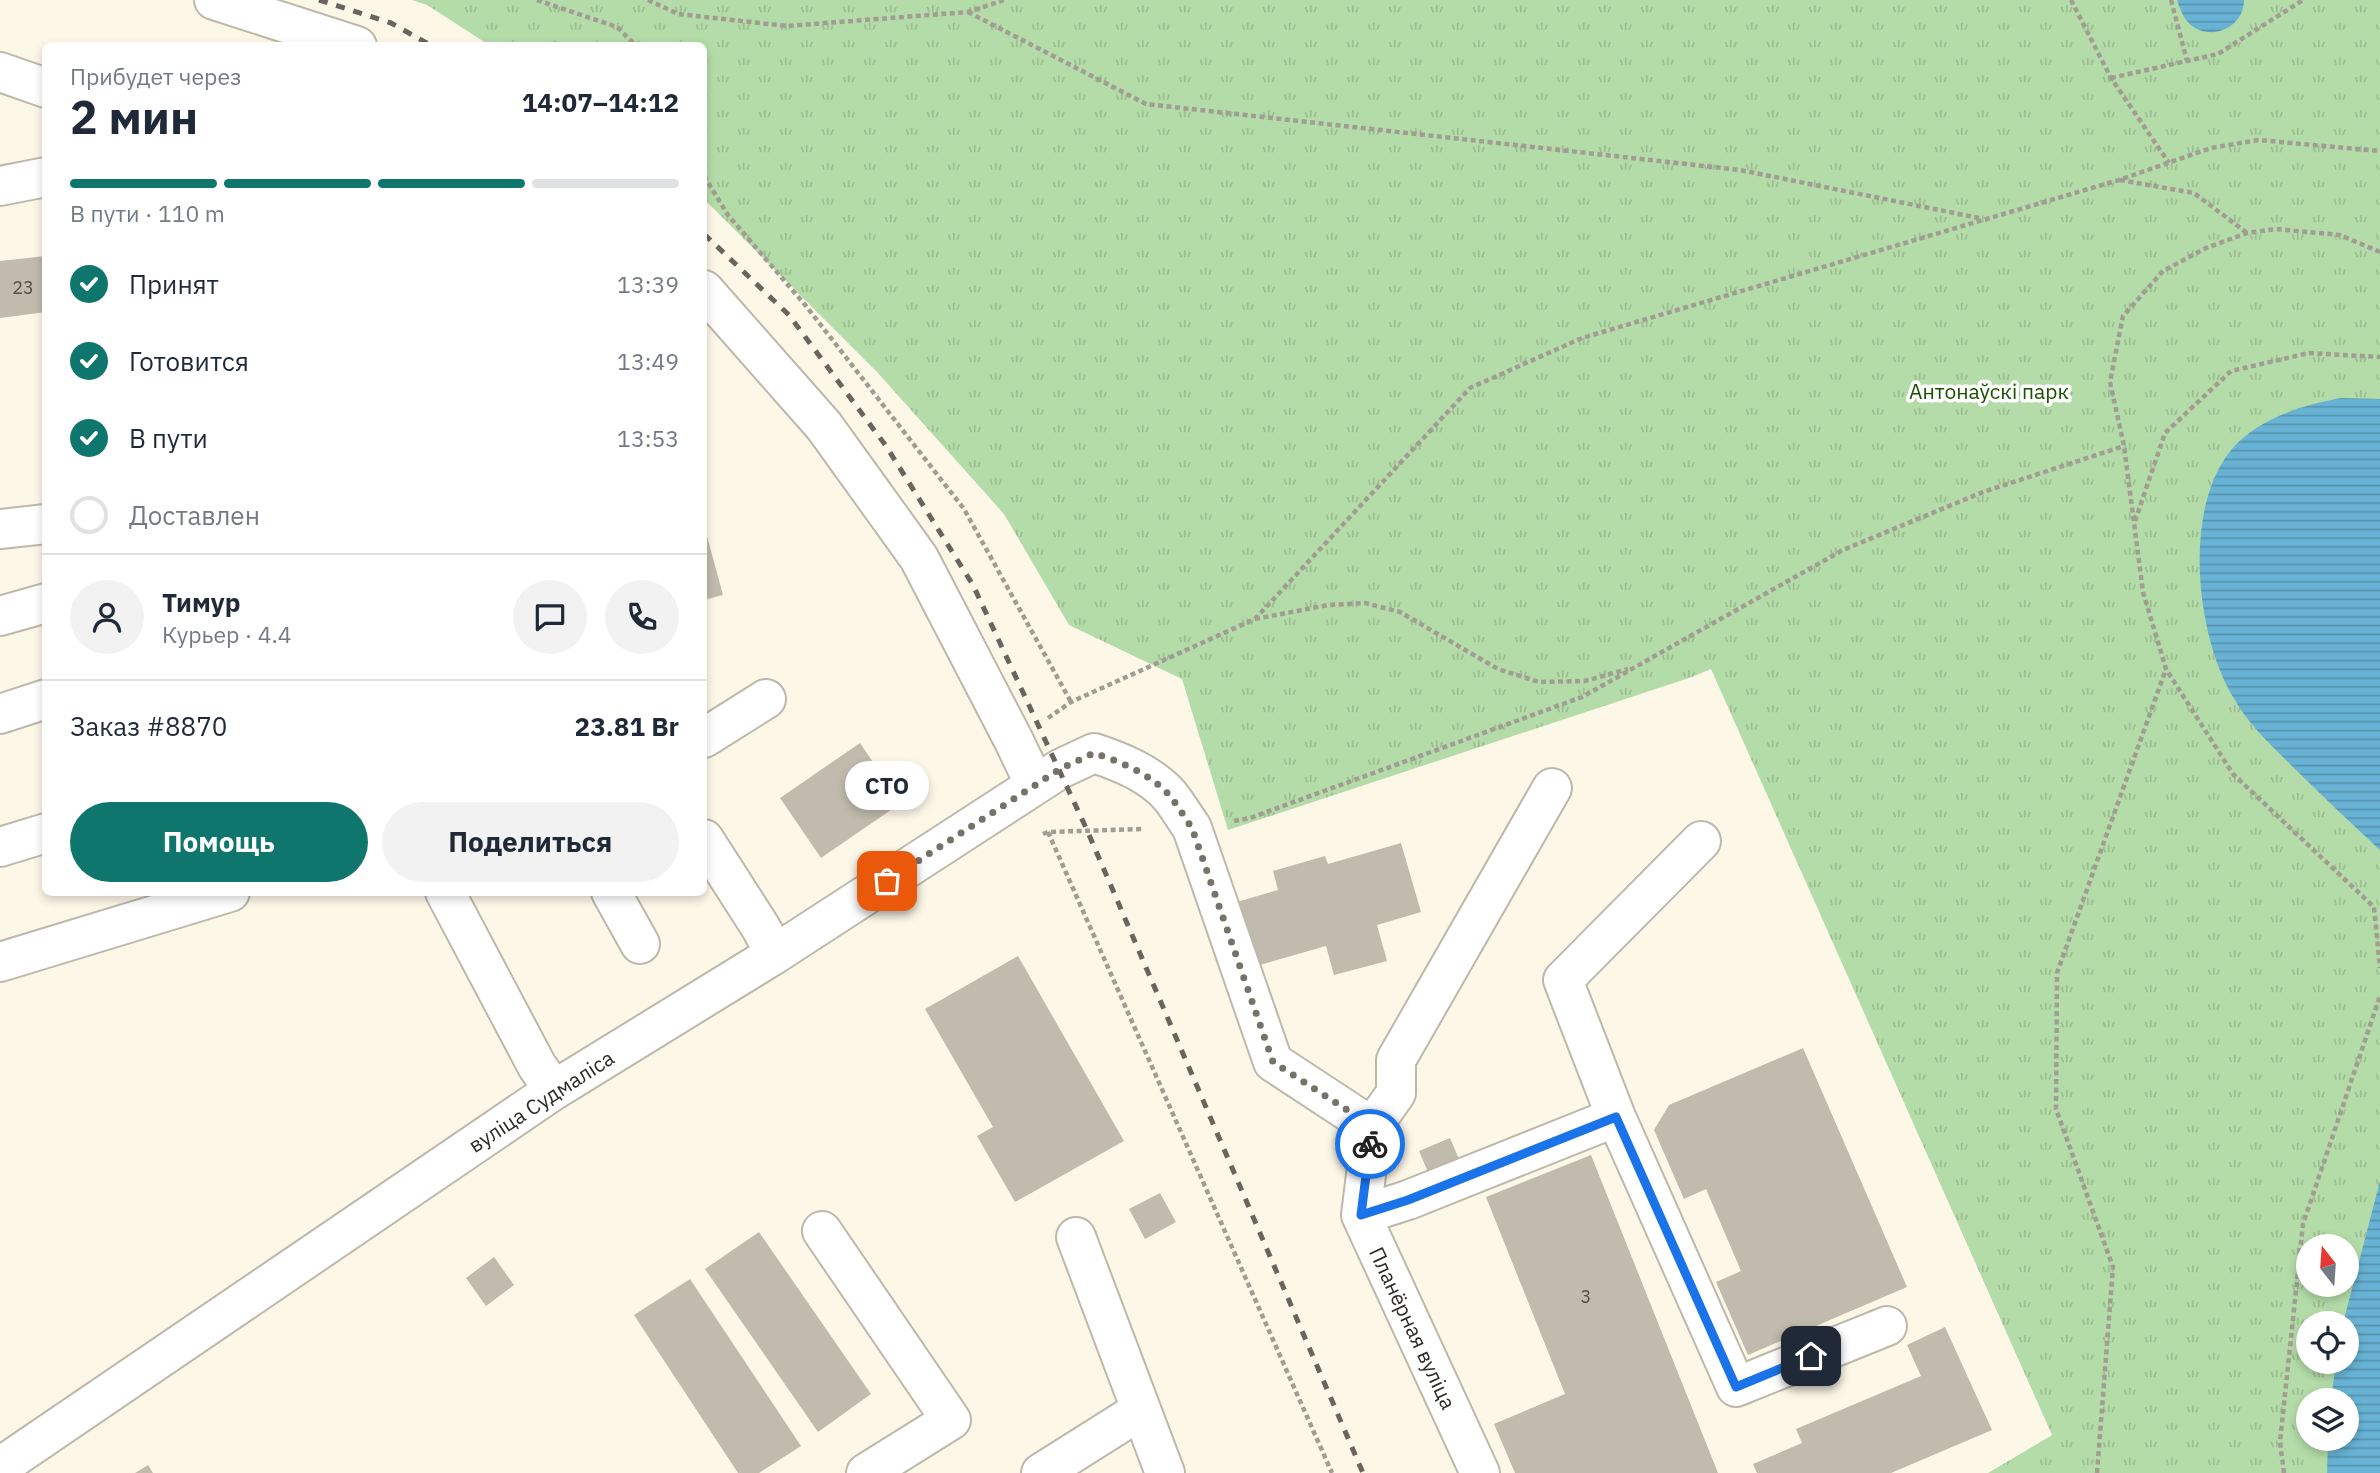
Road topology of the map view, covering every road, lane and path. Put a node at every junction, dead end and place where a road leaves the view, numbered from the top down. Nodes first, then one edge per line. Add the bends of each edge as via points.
1 (214, 0) edge
2 (537, 0) edge
3 (649, 0) edge
4 (1004, 0) edge
5 (2071, 0) edge
6 (2171, 0) edge
7 (2303, 0) edge
8 (968, 12) junction
9 (345, 42) edge
10 (632, 42) edge
11 (2187, 61) junction
12 (0, 72) edge
13 (2111, 78) junction
14 (42, 87) edge
15 (2380, 151) edge
16 (2169, 163) junction
17 (42, 178) edge
18 (2119, 180) junction
19 (707, 181) edge
20 (0, 186) edge
21 (1980, 219) junction
22 (2247, 233) junction
23 (2380, 252) edge
24 (707, 293) edge
25 (2380, 358) edge
26 (2124, 446) junction
27 (42, 524) edge
28 (2134, 525) junction
29 (0, 529) edge
30 (42, 604) edge
31 (0, 616) edge
32 (1255, 619) junction
33 (1636, 667) junction
34 (2166, 668) junction
35 (766, 699) dead end
36 (42, 700) edge
37 (0, 714) edge
38 (707, 736) edge
39 (1035, 785) junction
40 (1552, 788) dead end
41 (1192, 828) junction
42 (1048, 832) dead end
43 (42, 834) edge
44 (1701, 841) dead end
45 (707, 844) edge
46 (0, 847) edge
47 (220, 896) edge
48 (448, 896) edge
49 (613, 896) edge
50 (640, 944) dead end
51 (775, 954) junction
52 (0, 962) edge
53 (2380, 968) edge
54 (2380, 996) edge
55 (554, 1090) junction
56 (1616, 1117) junction
57 (1372, 1126) junction
58 (1361, 1215) junction
59 (822, 1231) dead end
60 (1076, 1237) dead end
61 (1887, 1326) dead end
62 (1141, 1410) junction
63 (5, 1468) edge
64 (866, 1473) edge
65 (1041, 1473) edge
66 (1165, 1473) edge
67 (1332, 1473) edge
68 (1480, 1473) edge
69 (2097, 1473) edge
70 (2284, 1473) edge

1 - 9 street
2 - 10 path via 617,27
3 - 8 path via 678,14 787,26
4 - 8 path
5 - 13 path
6 - 11 path
7 - 11 path via 2218,54
8 - 21 path via 1146,104 1740,170
11 - 13 path
12 - 14 street
13 - 16 path
15 - 16 path via 2258,140 2211,148
16 - 18 path
17 - 20 street
18 - 21 path
18 - 22 path via 2194,193
19 - 32 path via 728,215 806,306 964,509 1071,702
21 - 32 path via 1582,338 1471,388
22 - 23 path via 2276,229 2340,235
22 - 26 path via 2163,271 2123,316 2110,382
24 - 39 street via 824,426 919,558
25 - 28 path via 2309,353 2231,371 2165,433
26 - 28 path
26 - 33 path via 1983,492 1843,550
27 - 29 street
28 - 34 path via 2143,592
30 - 31 street
32 - 33 path via 1364,603 1400,612 1498,669 1539,682 1585,681
33 - 41 path via 1582,697 1314,795 1250,818
34 - 53 path via 2233,774 2374,906
34 - 69 path via 2057,972 2056,1109 2113,1267
35 - 38 street
36 - 37 street
39 - 41 street, вуліца Судмаліса via 1094,753 1143,774 1169,794
39 - 51 street, вуліца Судмаліса
40 - 57 street via 1396,1060 1396,1093
41 - 57 street via 1273,1062
42 - 67 path
43 - 46 street
44 - 56 street via 1563,980
45 - 51 street
47 - 52 street
48 - 55 street
49 - 50 street
51 - 55 street, вуліца Судмаліса
54 - 70 path via 2303,1224 2280,1442
55 - 63 street, вуліца Судмаліса
56 - 58 street
56 - 61 street via 1736,1387
57 - 58 street
58 - 68 street, Планёрная вуліца
59 - 64 street via 951,1420
60 - 62 street
62 - 65 street
62 - 66 street

